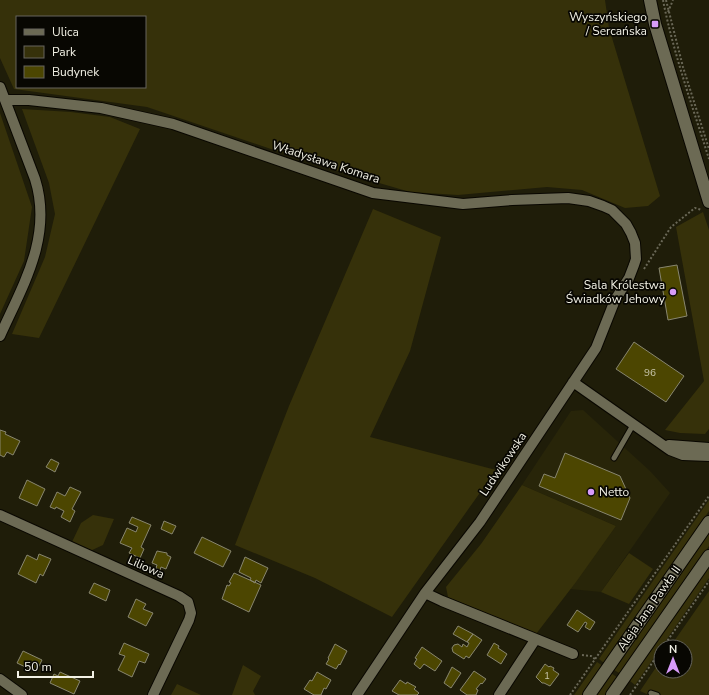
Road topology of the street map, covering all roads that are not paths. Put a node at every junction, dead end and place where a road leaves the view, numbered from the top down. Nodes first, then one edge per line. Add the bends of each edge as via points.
1 (650, 0) edge
2 (0, 87) edge
3 (6, 100) junction
4 (706, 185) edge
5 (707, 206) edge
6 (631, 233) joint
7 (0, 336) edge
8 (573, 382) junction
9 (633, 425) junction
10 (659, 443) junction
11 (709, 448) edge
12 (709, 456) edge
13 (614, 458) dead end
14 (0, 515) edge
15 (709, 522) edge
16 (709, 556) edge
17 (425, 593) junction
18 (535, 640) junction
19 (573, 654) road end
20 (0, 679) edge
21 (651, 693) dead end
22 (22, 695) edge
23 (153, 695) edge
24 (357, 695) edge
25 (499, 695) edge
26 (590, 695) edge
27 (612, 695) edge
28 (657, 695) edge

1 - 4 street via 655,24
2 - 3 street
3 - 6 street, Władysława Komara via 101,108 173,124 373,193 463,204 568,198 589,201 612,210
3 - 7 street via 39,192 41,222 30,270
4 - 5 street
6 - 8 street, Ludwikowska via 636,253 632,271 615,300 596,348
8 - 9 street
8 - 17 street, Ludwikowska via 480,522
9 - 10 street
9 - 13 lane
10 - 11 street
10 - 12 street via 683,455
14 - 23 street, Liliowa via 188,602 191,613 189,620
15 - 26 street, Aleja Jana Pawła II
16 - 27 street, Aleja Jana Pawła II
17 - 18 street
17 - 24 street, Ludwikowska
18 - 19 street
18 - 25 street
20 - 22 street
21 - 28 lane

